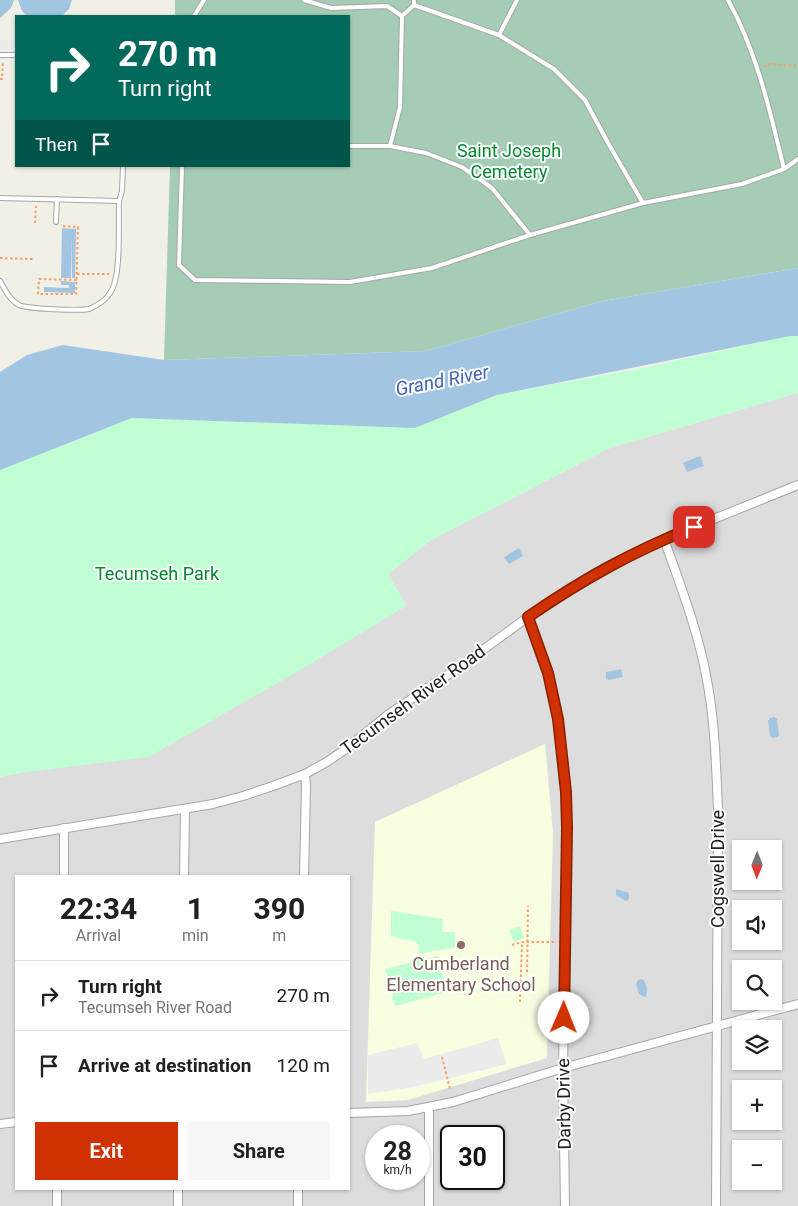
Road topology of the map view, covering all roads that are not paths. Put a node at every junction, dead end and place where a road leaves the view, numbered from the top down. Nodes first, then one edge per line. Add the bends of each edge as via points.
1 (204, 0) edge
2 (304, 0) edge
3 (387, 0) edge
4 (517, 0) edge
5 (728, 0) edge
6 (414, 2) edge
7 (387, 6) junction
8 (195, 15) edge
9 (402, 16) junction
10 (499, 35) junction
11 (1, 55) edge
12 (15, 55) edge
13 (350, 146) edge
14 (390, 146) junction
15 (798, 159) edge
16 (122, 167) edge
17 (182, 167) edge
18 (784, 169) junction
19 (0, 198) edge
20 (57, 200) junction
21 (119, 201) junction
22 (644, 203) junction
23 (56, 222) road end
24 (530, 235) junction
25 (0, 281) edge
26 (0, 292) edge
27 (6, 292) junction
28 (798, 485) edge
29 (664, 539) junction
30 (528, 617) junction
31 (304, 774) junction
32 (185, 809) junction
33 (64, 828) junction
34 (0, 839) edge
35 (64, 875) edge
36 (184, 875) edge
37 (304, 875) edge
38 (798, 1004) edge
39 (717, 1026) junction
40 (563, 1068) junction
41 (429, 1107) junction
42 (350, 1113) edge
43 (15, 1122) edge
44 (0, 1124) edge
45 (57, 1190) edge
46 (178, 1190) edge
47 (298, 1190) edge
48 (57, 1206) edge
49 (178, 1206) edge
50 (298, 1206) edge
51 (429, 1206) edge
52 (565, 1206) edge
53 (716, 1206) edge

1 - 8 lane
2 - 7 lane via 331,8
3 - 7 lane
4 - 10 lane
5 - 18 lane via 764,88
6 - 9 lane
6 - 10 lane
7 - 9 lane
9 - 14 lane via 400,106
10 - 22 lane via 554,69 585,100
11 - 12 lane
13 - 14 lane
14 - 24 lane via 426,153 462,167 492,188
15 - 18 lane
16 - 21 lane
17 - 24 lane via 179,266 195,280 350,282 432,268
18 - 22 lane via 742,184
19 - 20 lane
20 - 21 lane
20 - 23 lane
21 - 27 lane via 117,274 110,293 97,305 87,309 32,308 20,305
22 - 24 lane
25 - 27 lane
26 - 27 lane
28 - 29 street, Tecumseh River Road
29 - 30 street, Tecumseh River Road via 597,572
29 - 39 street, Cogswell Drive via 687,603 707,677 718,809
30 - 31 street, Tecumseh River Road via 389,714 346,749
30 - 40 street, Darby Drive via 548,673 563,756 567,828
31 - 32 street, Tecumseh River Road via 243,796
31 - 37 street
32 - 33 street, Tecumseh River Road
32 - 36 street
33 - 34 street, Tecumseh River Road
33 - 35 street
38 - 39 street
39 - 40 street
39 - 53 street, Cogswell Drive
40 - 41 street
40 - 52 street, Darby Drive
41 - 42 street
41 - 51 street
43 - 44 street
45 - 48 street
46 - 49 street
47 - 50 street

